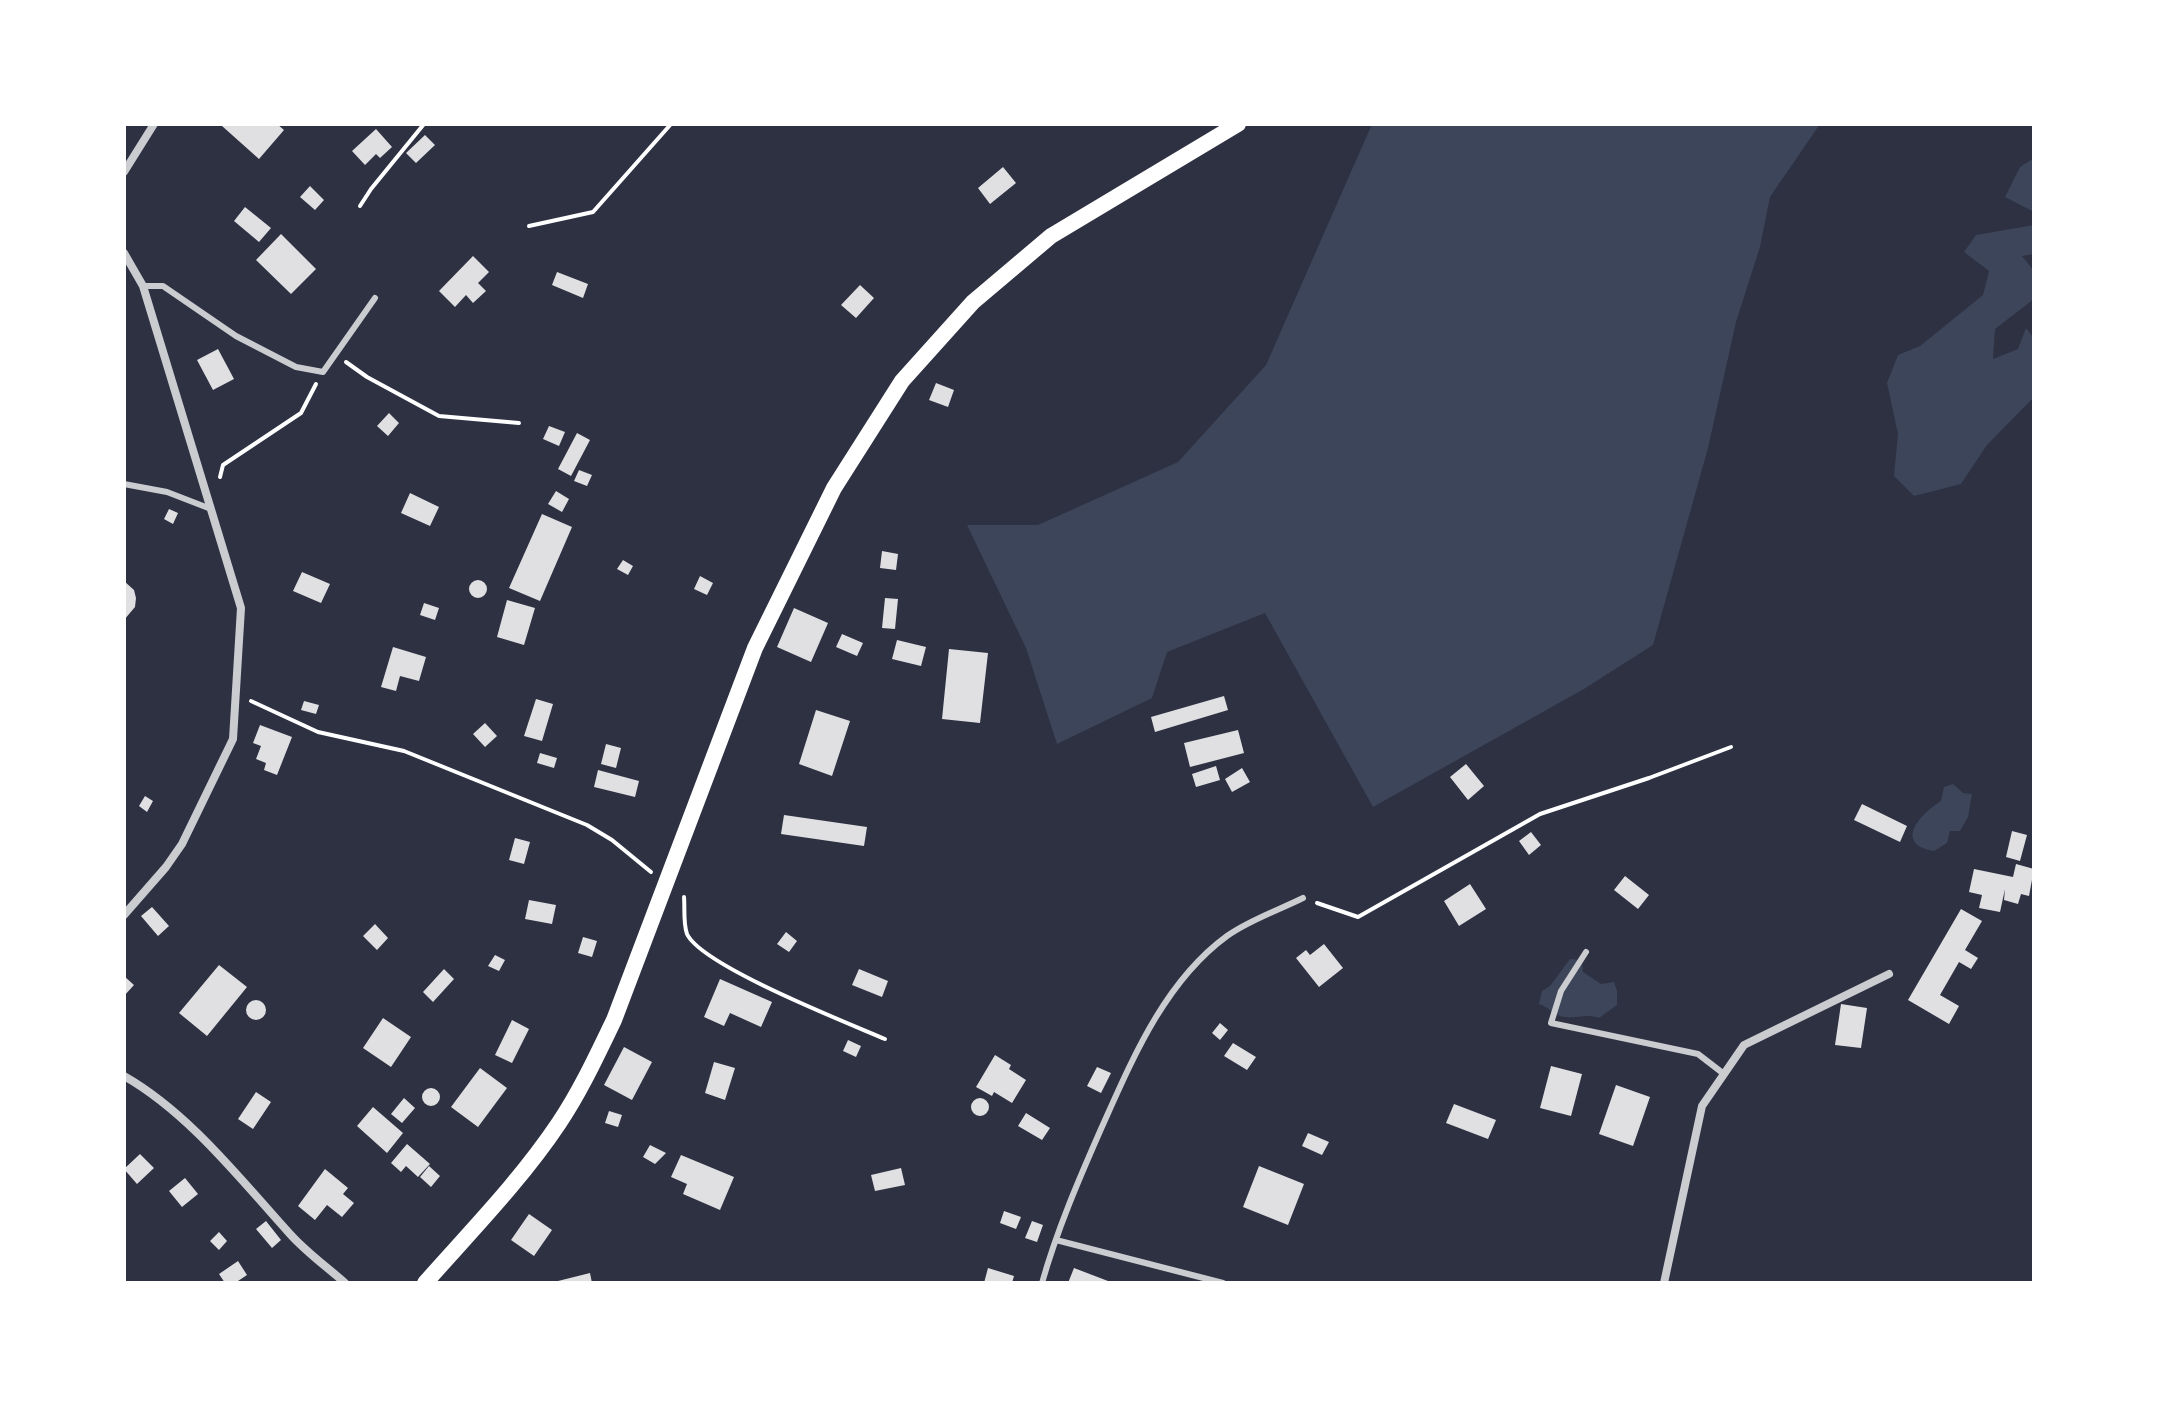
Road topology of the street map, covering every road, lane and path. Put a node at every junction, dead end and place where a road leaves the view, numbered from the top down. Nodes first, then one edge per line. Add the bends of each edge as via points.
1 (154, 124) edge
2 (424, 124) edge
3 (671, 124) edge
4 (1238, 124) edge
5 (124, 172) edge
6 (360, 206) dead end
7 (529, 226) dead end
8 (124, 253) edge
9 (143, 286) junction
10 (375, 298) dead end
11 (334, 354) junction
12 (323, 372) junction
13 (519, 423) dead end
14 (124, 484) edge
15 (211, 509) junction
16 (237, 695) junction
17 (1731, 747) dead end
18 (666, 884) junction
19 (1303, 898) joint
20 (124, 915) edge
21 (1586, 952) dead end
22 (1889, 974) dead end
23 (885, 1039) dead end
24 (1724, 1074) junction
25 (124, 1076) edge
26 (1056, 1240) junction
27 (345, 1283) edge
28 (425, 1283) edge
29 (1042, 1283) edge
30 (1223, 1283) edge
31 (1664, 1283) edge

1 - 5 street
2 - 6 path
3 - 7 path via 593,212
4 - 18 main road via 1051,236 973,302 902,381 834,488 755,648
8 - 9 street
9 - 12 lane via 163,286 248,342 296,367
9 - 15 street
10 - 11 lane
11 - 12 lane
11 - 13 path via 439,416
12 - 15 path via 301,413 223,465
14 - 15 lane via 167,492
15 - 16 street via 241,608
16 - 18 path via 318,732 404,751 587,825
16 - 20 street via 233,739 196,817 166,867
17 - 19 path via 1540,814 1358,917
18 - 23 path via 684,897 686,932 697,948 787,998
18 - 28 main road via 587,1077 511,1185
19 - 26 lane via 1228,935 1188,972 1129,1066
21 - 24 lane via 1561,991 1551,1023 1698,1054
22 - 24 street via 1744,1045
24 - 31 street via 1702,1106
25 - 27 street via 145,1088 232,1167 292,1236
26 - 29 lane
26 - 30 lane

